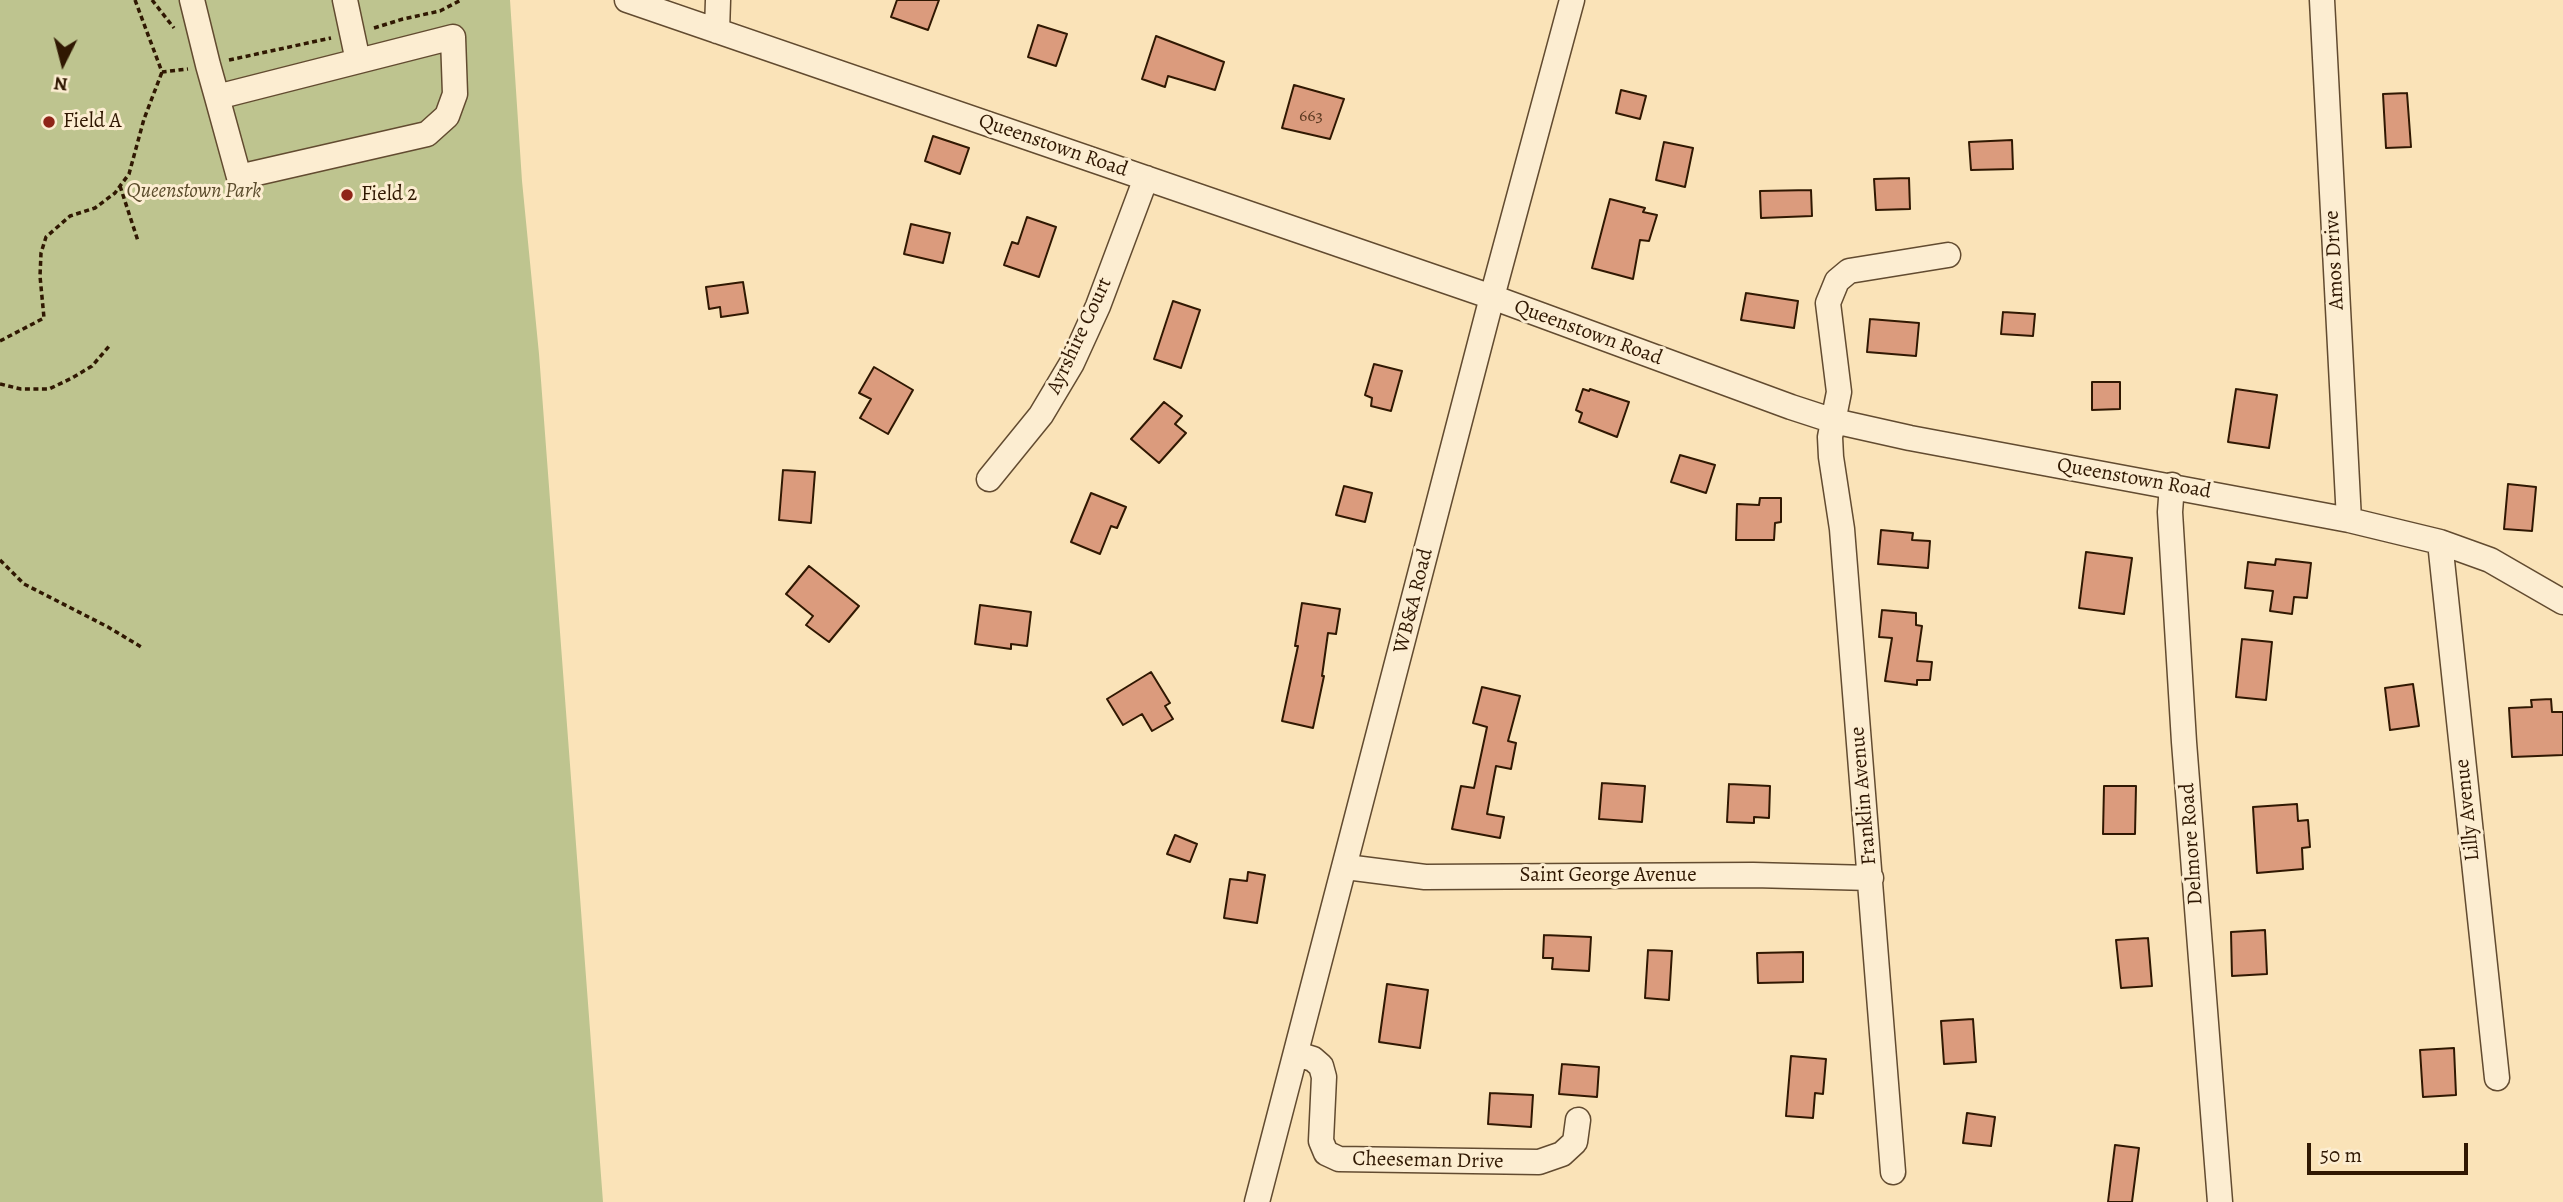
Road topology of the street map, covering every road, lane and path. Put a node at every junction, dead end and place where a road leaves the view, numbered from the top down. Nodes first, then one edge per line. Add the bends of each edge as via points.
1 (135, 0) edge
2 (152, 0) edge
3 (192, 0) edge
4 (345, 0) edge
5 (461, 0) edge
6 (627, 0) edge
7 (718, 0) edge
8 (1572, 0) edge
9 (2322, 0) edge
10 (717, 31) junction
11 (352, 33) junction
12 (179, 37) dead end
13 (358, 61) junction
14 (208, 65) junction
15 (162, 72) junction
16 (217, 97) junction
17 (1146, 178) junction
18 (120, 186) junction
19 (138, 241) dead end
20 (1948, 255) dead end
21 (1492, 297) junction
22 (0, 341) edge
23 (111, 344) dead end
24 (0, 384) edge
25 (1834, 421) junction
26 (989, 479) dead end
27 (2172, 485) junction
28 (2349, 520) junction
29 (2440, 542) junction
30 (0, 560) edge
31 (2563, 602) edge
32 (143, 648) dead end
33 (1346, 867) junction
34 (1871, 878) junction
35 (1297, 1054) junction
36 (2497, 1079) dead end
37 (1578, 1120) dead end
38 (1893, 1172) dead end
39 (1257, 1202) edge
40 (2220, 1202) edge

1 - 15 path
2 - 12 path
3 - 14 street
4 - 11 street
5 - 11 path via 440,11
6 - 10 street, Queenstown Road
7 - 10 street
8 - 21 street, WB&A Road
9 - 28 street, Amos Drive
10 - 17 street, Queenstown Road
11 - 13 street
11 - 14 path
13 - 16 street
13 - 16 street via 453,37 455,94 447,116 427,134 239,177
14 - 15 path
14 - 16 street
15 - 18 path via 132,166
17 - 21 street, Queenstown Road
17 - 26 street, Ayrshire Court via 1072,363 1041,415
18 - 19 path
18 - 22 path via 95,208 70,216 46,237 40,276 44,318
20 - 25 street, Franklin Avenue via 1856,269 1837,281 1828,303 1839,392
21 - 25 street, Queenstown Road
21 - 33 street, WB&A Road
23 - 24 path via 92,366 49,389
25 - 27 street, Queenstown Road
25 - 34 street, Franklin Avenue via 1831,457 1842,529
27 - 28 street, Queenstown Road
27 - 40 street, Delmore Road via 2184,742
28 - 29 street, Queenstown Road
29 - 31 street, Queenstown Road via 2490,560
29 - 36 street, Lilly Avenue
30 - 32 path via 24,584
33 - 34 street, Saint George Avenue via 1425,877
33 - 35 street, WB&A Road
34 - 38 street, Franklin Avenue
35 - 37 street, Cheeseman Drive via 1321,1066 1321,1141 1326,1153 1339,1159 1539,1162 1562,1154 1575,1142
35 - 39 street, WB&A Road

